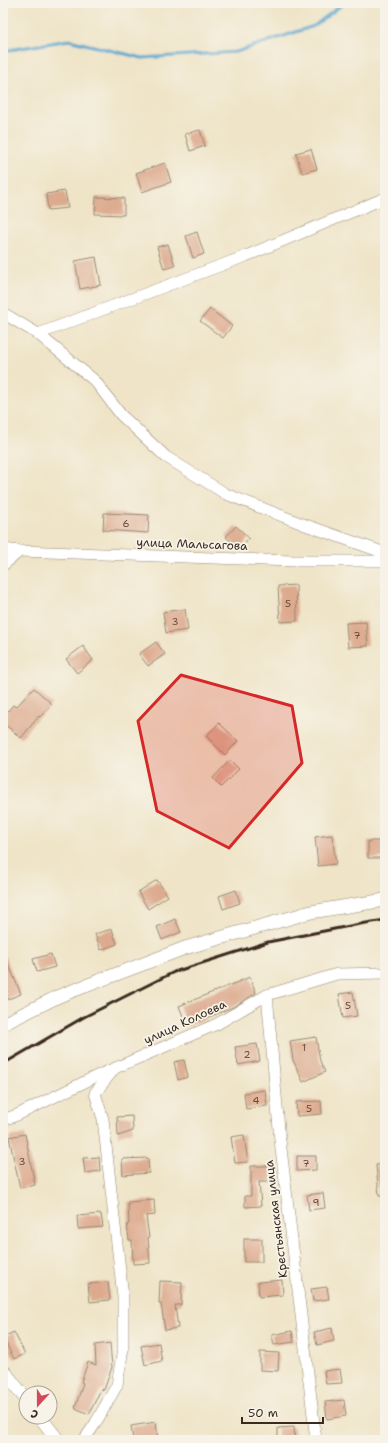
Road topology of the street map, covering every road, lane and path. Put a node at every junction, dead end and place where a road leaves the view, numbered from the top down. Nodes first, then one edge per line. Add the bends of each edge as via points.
1 (385, 198) edge
2 (3, 313) edge
3 (38, 334) junction
4 (3, 549) edge
5 (20, 551) junction
6 (385, 553) edge
7 (385, 561) edge
8 (3, 565) edge
9 (385, 900) edge
10 (385, 973) edge
11 (266, 995) junction
12 (3, 1024) edge
13 (115, 1068) junction
14 (3, 1120) edge
15 (3, 1370) edge
16 (18, 1389) edge
17 (46, 1425) edge
18 (58, 1440) edge
19 (84, 1440) edge
20 (316, 1440) edge

1 - 3 street via 246,256
2 - 3 street
3 - 6 street via 95,381 121,415 166,457 226,494
4 - 5 street, улица Мальсагова
5 - 7 street, улица Мальсагова via 292,561
5 - 8 street
9 - 12 street via 311,912 185,948 59,996
10 - 11 street, улица Колоева via 337,974
11 - 13 street, улица Колоева via 217,1024
11 - 20 street, Крестьянская улица via 281,1148
13 - 14 street, улица Колоева
13 - 19 street via 95,1094 104,1119 123,1297 123,1349 117,1386
15 - 16 street
17 - 18 street

